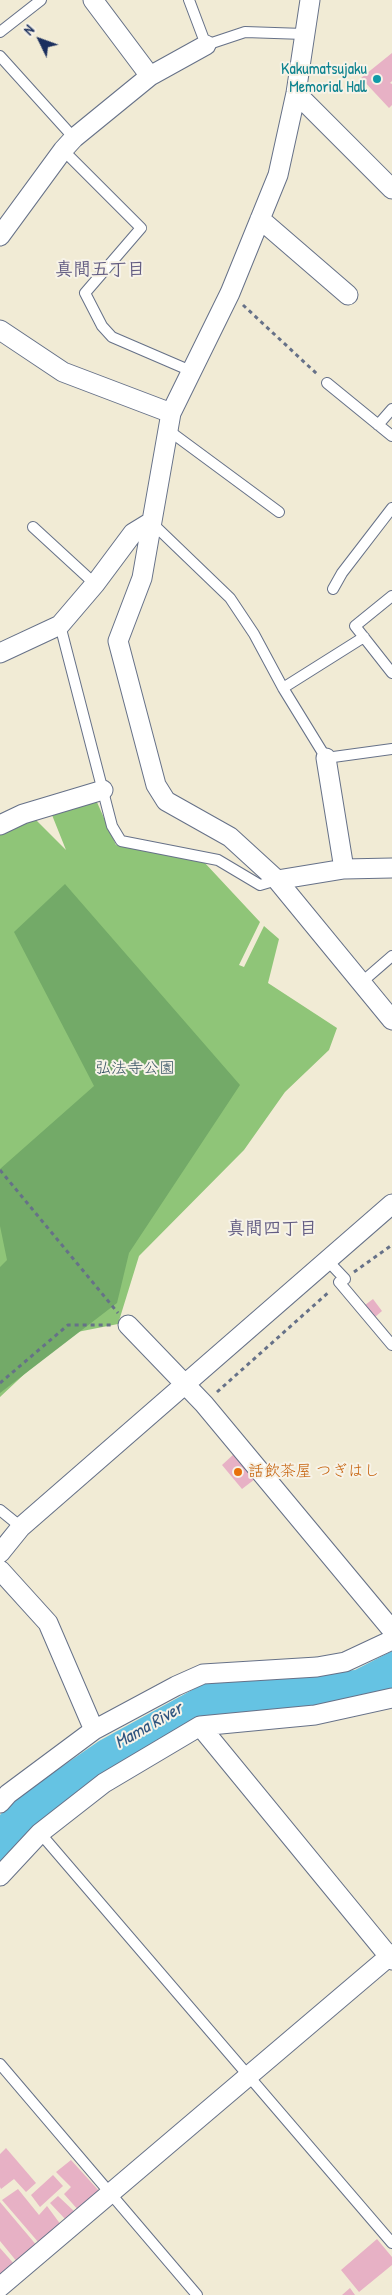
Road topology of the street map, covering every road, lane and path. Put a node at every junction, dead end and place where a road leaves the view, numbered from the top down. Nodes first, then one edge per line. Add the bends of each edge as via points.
1 (41, 0) edge
2 (93, 0) edge
3 (189, 0) edge
4 (310, 0) edge
5 (0, 32) edge
6 (304, 34) junction
7 (206, 45) junction
8 (0, 56) edge
9 (150, 76) junction
10 (296, 93) junction
11 (69, 144) junction
12 (392, 189) edge
13 (260, 219) junction
14 (0, 236) edge
15 (230, 293) junction
16 (348, 296) dead end
17 (0, 330) edge
18 (192, 371) junction
19 (327, 383) joint
20 (392, 409) edge
21 (170, 422) junction
22 (378, 425) junction
23 (392, 436) edge
24 (392, 508) edge
25 (279, 512) dead end
26 (151, 522) junction
27 (33, 527) dead end
28 (94, 584) junction
29 (334, 589) dead end
30 (392, 596) edge
31 (60, 625) junction
32 (364, 637) junction
33 (0, 653) edge
34 (392, 673) edge
35 (283, 688) junction
36 (392, 749) edge
37 (326, 758) junction
38 (103, 790) junction
39 (0, 825) edge
40 (392, 868) edge
41 (344, 869) junction
42 (277, 880) junction
43 (392, 956) edge
44 (362, 982) junction
45 (392, 1020) edge
46 (0, 1170) edge
47 (392, 1204) edge
48 (392, 1245) edge
49 (327, 1260) junction
50 (342, 1280) junction
51 (128, 1325) junction
52 (392, 1344) edge
53 (0, 1383) edge
54 (186, 1386) junction
55 (204, 1404) junction
56 (0, 1510) edge
57 (21, 1527) junction
58 (0, 1553) edge
59 (0, 1570) edge
60 (392, 1630) edge
61 (392, 1640) edge
62 (392, 1698) edge
63 (200, 1726) junction
64 (94, 1730) junction
65 (0, 1803) edge
66 (40, 1833) junction
67 (0, 1876) edge
68 (391, 1957) edge
69 (0, 2064) edge
70 (249, 2076) junction
71 (110, 2193) junction
72 (392, 2243) edge
73 (0, 2287) edge
74 (197, 2295) edge

1 - 5 lane
2 - 9 street
3 - 7 lane
4 - 6 street
6 - 7 lane via 245,32
6 - 10 street
7 - 9 street
8 - 11 lane
9 - 11 street
10 - 12 street
10 - 13 street via 278,175
11 - 14 street
11 - 18 lane via 141,228 85,293 102,326 112,337
13 - 15 street
13 - 16 street
15 - 18 street
15 - 19 path
17 - 21 street via 63,372
18 - 21 street
19 - 22 lane
20 - 22 lane
21 - 25 lane
21 - 26 street
22 - 23 lane
24 - 29 lane via 342,573
26 - 28 street via 133,533
26 - 35 lane via 230,598
26 - 42 street via 142,578 118,640 156,785 166,801 230,837
27 - 28 lane
28 - 31 street
30 - 32 lane via 356,626
31 - 33 street
31 - 38 lane
32 - 34 lane
32 - 35 lane
35 - 37 lane
36 - 37 lane
37 - 41 street
38 - 39 street via 23,814
38 - 42 lane via 112,826 121,842 218,860 260,885
40 - 41 street
41 - 42 street
42 - 44 street
43 - 44 lane
44 - 45 street
46 - 51 path
47 - 49 street
48 - 50 path
49 - 50 lane
49 - 54 street
50 - 52 lane
50 - 55 path
51 - 53 path via 68,1325
51 - 54 street
54 - 55 street
54 - 57 street
55 - 60 street
56 - 57 lane
57 - 58 street
59 - 64 street via 48,1623
61 - 64 street via 345,1662 317,1667 203,1674
62 - 63 street via 315,1715
63 - 66 street via 104,1783
63 - 68 street
64 - 65 street
66 - 67 street
66 - 70 lane
68 - 70 street
69 - 71 lane
70 - 71 street
70 - 72 lane
71 - 73 street
71 - 74 lane

